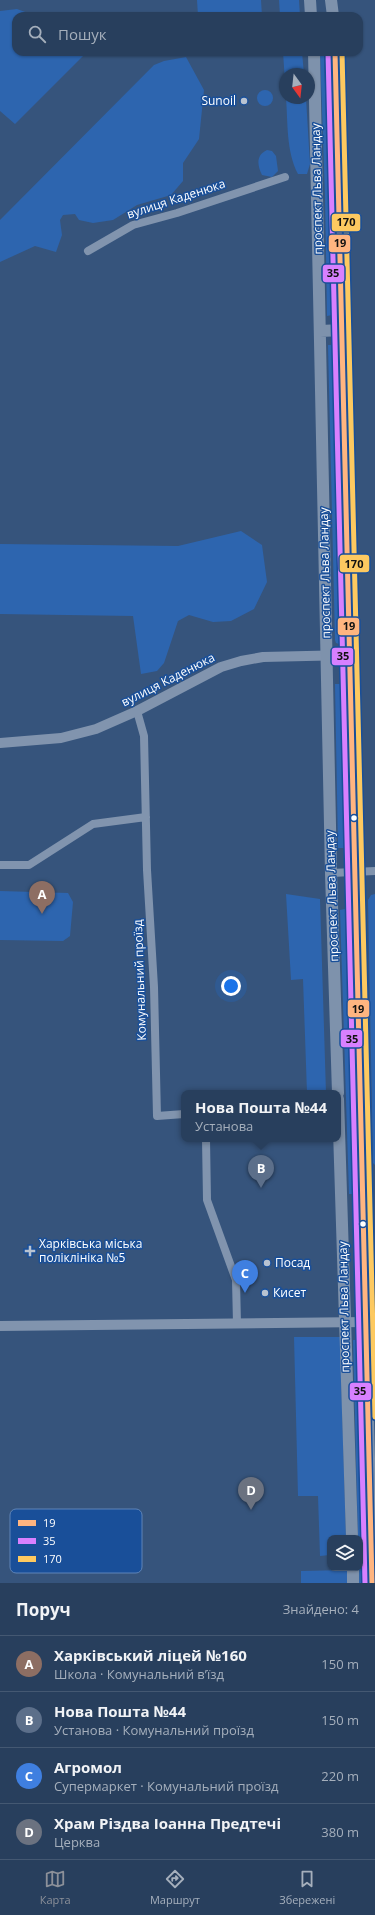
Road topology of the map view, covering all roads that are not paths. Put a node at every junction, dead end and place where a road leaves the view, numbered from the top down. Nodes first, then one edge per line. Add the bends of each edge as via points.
1 (310, 0) edge
2 (331, 0) edge
3 (311, 12) edge
4 (332, 12) edge
5 (314, 56) edge
6 (335, 56) edge
7 (285, 177) dead end
8 (88, 251) dead end
9 (343, 330) junction
10 (320, 332) junction
11 (327, 655) junction
12 (350, 655) junction
13 (137, 711) junction
14 (0, 743) edge
15 (146, 817) junction
16 (0, 865) edge
17 (375, 871) edge
18 (355, 872) junction
19 (331, 873) junction
20 (338, 1090) edge
21 (181, 1114) edge
22 (206, 1142) edge
23 (339, 1142) edge
24 (365, 1289) junction
25 (344, 1290) junction
26 (366, 1322) junction
27 (344, 1323) junction
28 (238, 1324) junction
29 (0, 1326) edge
30 (352, 1535) edge
31 (353, 1571) edge
32 (353, 1583) edge
33 (372, 1583) edge

1 - 3 main road
2 - 4 main road
5 - 10 main road, проспект Льва Ландау
6 - 9 main road, проспект Льва Ландау
7 - 8 street, вулиця Каденюка via 133,225
9 - 10 main road
9 - 12 main road, проспект Льва Ландау
10 - 11 main road, проспект Льва Ландау
11 - 12 street, вулиця Каденюка
11 - 13 street, вулиця Каденюка via 241,660 221,667
11 - 19 main road, проспект Льва Ландау
12 - 18 main road, проспект Льва Ландау
13 - 14 street, вулиця Каденюка via 78,735
13 - 15 street via 144,736
15 - 16 street via 93,824 29,865
15 - 21 street, Комунальний проїзд via 157,1116
17 - 18 street
18 - 19 street
18 - 24 main road, проспект Льва Ландау
19 - 20 main road, проспект Льва Ландау
22 - 28 street via 207,1200 236,1280
23 - 25 main road, проспект Льва Ландау
24 - 25 main road
24 - 26 main road, проспект Льва Ландау
25 - 27 main road, проспект Льва Ландау
26 - 27 street
26 - 33 main road, проспект Льва Ландау
27 - 28 street
27 - 30 main road, проспект Льва Ландау
28 - 29 street
31 - 32 main road

